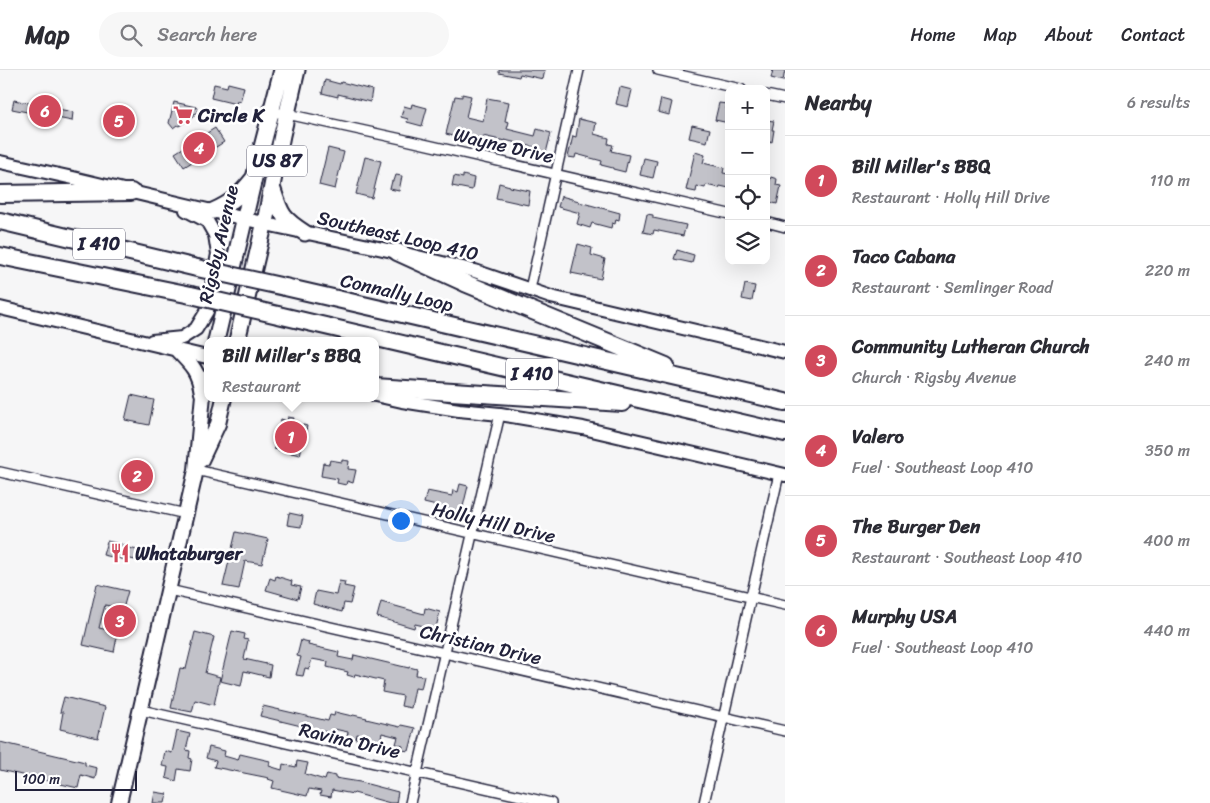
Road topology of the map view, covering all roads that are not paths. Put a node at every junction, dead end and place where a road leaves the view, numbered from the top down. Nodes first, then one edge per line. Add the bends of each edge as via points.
1 (282, 70) edge
2 (298, 70) edge
3 (579, 70) edge
4 (658, 70) edge
5 (725, 85) edge
6 (770, 95) edge
7 (785, 99) edge
8 (271, 112) junction
9 (287, 114) junction
10 (0, 162) edge
11 (556, 174) junction
12 (254, 178) junction
13 (272, 189) junction
14 (131, 192) junction
15 (0, 194) edge
16 (173, 203) junction
17 (213, 211) junction
18 (725, 213) edge
19 (245, 218) junction
20 (0, 221) edge
21 (770, 223) edge
22 (264, 224) junction
23 (785, 227) edge
24 (305, 233) junction
25 (397, 252) junction
26 (0, 256) edge
27 (530, 289) junction
28 (0, 308) edge
29 (217, 337) edge
30 (238, 337) edge
31 (376, 337) edge
32 (379, 338) edge
33 (142, 342) junction
34 (178, 351) junction
35 (785, 352) edge
36 (204, 357) edge
37 (710, 384) junction
38 (379, 387) edge
39 (204, 391) edge
40 (203, 395) junction
41 (379, 396) edge
42 (224, 402) edge
43 (785, 402) edge
44 (670, 406) junction
45 (500, 414) junction
46 (785, 434) edge
47 (196, 470) junction
48 (0, 472) edge
49 (782, 474) edge
50 (186, 514) junction
51 (472, 533) junction
52 (169, 590) junction
53 (752, 597) junction
54 (785, 605) edge
55 (445, 652) junction
56 (141, 710) junction
57 (724, 717) junction
58 (785, 730) edge
59 (417, 772) junction
60 (120, 803) edge
61 (410, 803) edge
62 (551, 803) edge
63 (704, 803) edge

1 - 8 highway, Rigsby Avenue / US 87
2 - 9 highway, US 87
3 - 11 street
4 - 5 street
6 - 7 street
8 - 9 street, Wayne Drive
8 - 12 highway, Rigsby Avenue / US 87
9 - 11 street, Wayne Drive
9 - 13 highway, US 87
10 - 14 main road, Southeast Loop 410
11 - 18 street, Wayne Drive
11 - 27 street
12 - 17 highway via 235,199
12 - 19 highway, Rigsby Avenue / US 87
13 - 22 highway, US 87
13 - 24 highway via 285,218
14 - 15 highway
14 - 16 main road, Southeast Loop 410
16 - 17 main road, Southeast Loop 410
16 - 33 main road via 207,221 215,234 218,254 207,311 196,329 182,338
17 - 19 main road, Southeast Loop 410
19 - 22 main road, Southeast Loop 410
19 - 29 highway, Rigsby Avenue / US 87
20 - 37 highway, Connally Loop / I 410, bridge
21 - 23 street
22 - 24 main road, Southeast Loop 410
22 - 30 highway, US 87
24 - 25 main road, Southeast Loop 410
25 - 27 main road, Southeast Loop 410 via 475,271
25 - 37 highway
26 - 31 highway, I 410, bridge
27 - 35 main road, Southeast Loop 410 via 551,297
28 - 33 main road
32 - 44 highway, I 410, bridge
33 - 34 main road
34 - 36 main road
34 - 40 main road via 194,369
37 - 43 highway, Connally Loop / I 410
38 - 44 highway
39 - 40 main road
40 - 47 main road
41 - 45 main road
42 - 47 main road via 218,424
44 - 46 highway, I 410
45 - 49 main road via 583,428
45 - 51 street
47 - 50 main road
47 - 51 street, Holly Hill Drive
48 - 50 street
49 - 53 street
50 - 52 main road
51 - 53 street, Holly Hill Drive
51 - 55 street
52 - 55 street, Christian Drive
52 - 56 main road
53 - 54 street, Holly Hill Drive
53 - 57 street
55 - 57 street, Christian Drive
55 - 59 street
56 - 59 street, Ravina Drive
56 - 60 main road
57 - 58 street, Christian Drive
57 - 63 street
59 - 61 street
59 - 62 street, Ravina Drive

